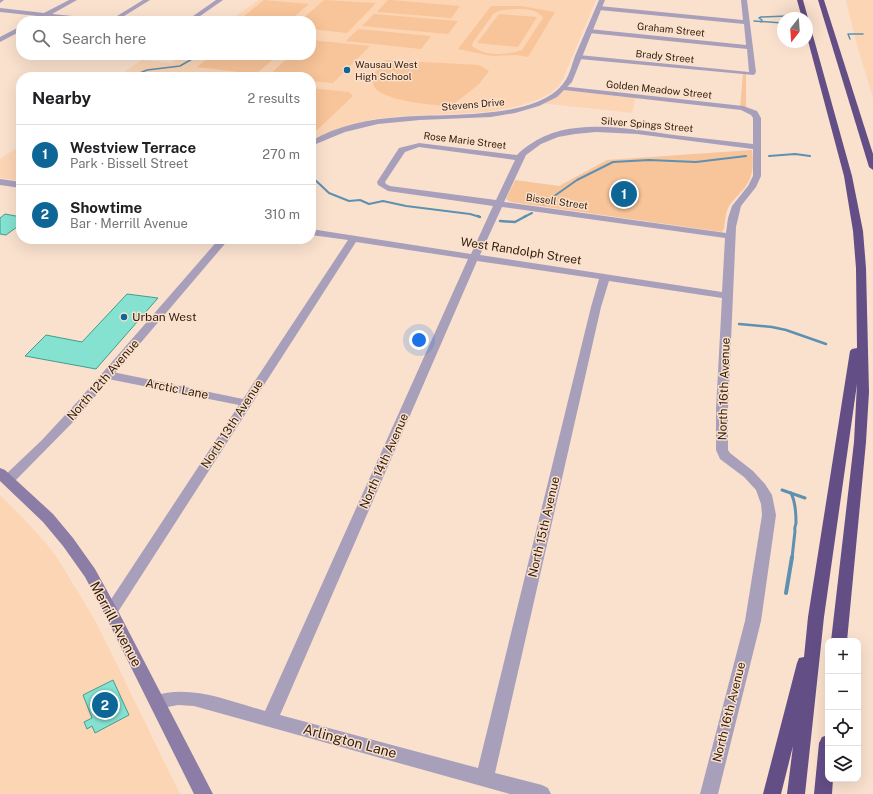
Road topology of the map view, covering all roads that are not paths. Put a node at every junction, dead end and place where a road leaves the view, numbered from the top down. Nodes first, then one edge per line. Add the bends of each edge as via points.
1 (74, 0) edge
2 (147, 0) edge
3 (220, 0) edge
4 (602, 0) edge
5 (744, 0) edge
6 (800, 0) edge
7 (821, 0) edge
8 (599, 8) junction
9 (0, 10) edge
10 (803, 12) edge
11 (46, 15) junction
12 (55, 16) edge
13 (120, 16) edge
14 (196, 16) edge
15 (747, 22) junction
16 (16, 31) edge
17 (589, 31) junction
18 (0, 40) edge
19 (813, 46) edge
20 (750, 47) junction
21 (579, 57) junction
22 (564, 88) junction
23 (751, 111) joint
24 (316, 142) edge
25 (757, 147) junction
26 (520, 158) junction
27 (873, 167) edge
28 (0, 182) edge
29 (16, 184) edge
30 (382, 185) joint
31 (499, 204) junction
32 (316, 233) edge
33 (730, 236) junction
34 (354, 238) junction
35 (220, 244) edge
36 (474, 257) junction
37 (605, 277) junction
38 (727, 296) junction
39 (862, 321) junction
40 (108, 375) junction
41 (246, 403) junction
42 (4, 477) edge
43 (111, 611) junction
44 (816, 617) junction
45 (839, 638) edge
46 (157, 702) junction
47 (270, 719) junction
48 (828, 746) edge
49 (485, 778) junction
50 (204, 794) edge
51 (542, 794) edge
52 (709, 794) edge
53 (772, 794) edge
54 (796, 794) edge
55 (822, 794) edge

1 - 11 street
2 - 13 street
3 - 14 street
4 - 8 street
5 - 15 street
6 - 10 highway
7 - 27 highway
8 - 15 street
8 - 17 street
9 - 11 street
11 - 12 street
15 - 20 street
16 - 18 street
17 - 20 street, Graham Street
17 - 21 street
19 - 39 highway via 851,189 860,256
20 - 21 street, Brady Street via 753,72 750,74
21 - 22 street
22 - 23 street, Golden Meadow Street via 743,108
22 - 24 street, Stevens Drive via 540,102 507,112 378,122 350,128
23 - 25 street, North 16th Avenue via 757,118
25 - 26 street, Silver Spings Street via 629,131 595,130 549,138 529,148
25 - 33 street, North 16th Avenue via 757,176 736,208
26 - 30 street, Rose Marie Street via 412,146 402,150 381,182
26 - 31 street, Silver Spings Street
28 - 29 street
30 - 31 street, Bissell Street
31 - 33 street, Bissell Street
31 - 36 street, North 14th Avenue
32 - 34 street, West Randolph Street
33 - 38 street, North 16th Avenue
34 - 36 street, West Randolph Street
34 - 41 street, North 13th Avenue
35 - 40 street, North 12th Avenue
36 - 37 street, West Randolph Street
36 - 47 street, North 14th Avenue
37 - 38 street, West Randolph Street
37 - 49 street, North 15th Avenue via 590,331
38 - 52 street, North 16th Avenue via 722,450 725,456 762,486 769,503 769,515 753,621
39 - 44 highway
39 - 45 highway via 863,396 860,442
40 - 41 street, Arctic Lane
40 - 42 street, North 12th Avenue via 39,452
41 - 43 street, North 13th Avenue
42 - 43 main road, Merrill Avenue via 38,507 68,542 90,573
43 - 46 main road, Merrill Avenue
44 - 53 highway
44 - 54 highway
46 - 47 street, Arlington Lane via 178,698 194,699
46 - 50 main road, Merrill Avenue
47 - 49 street, Arlington Lane
48 - 55 highway
49 - 51 street, Arlington Lane

